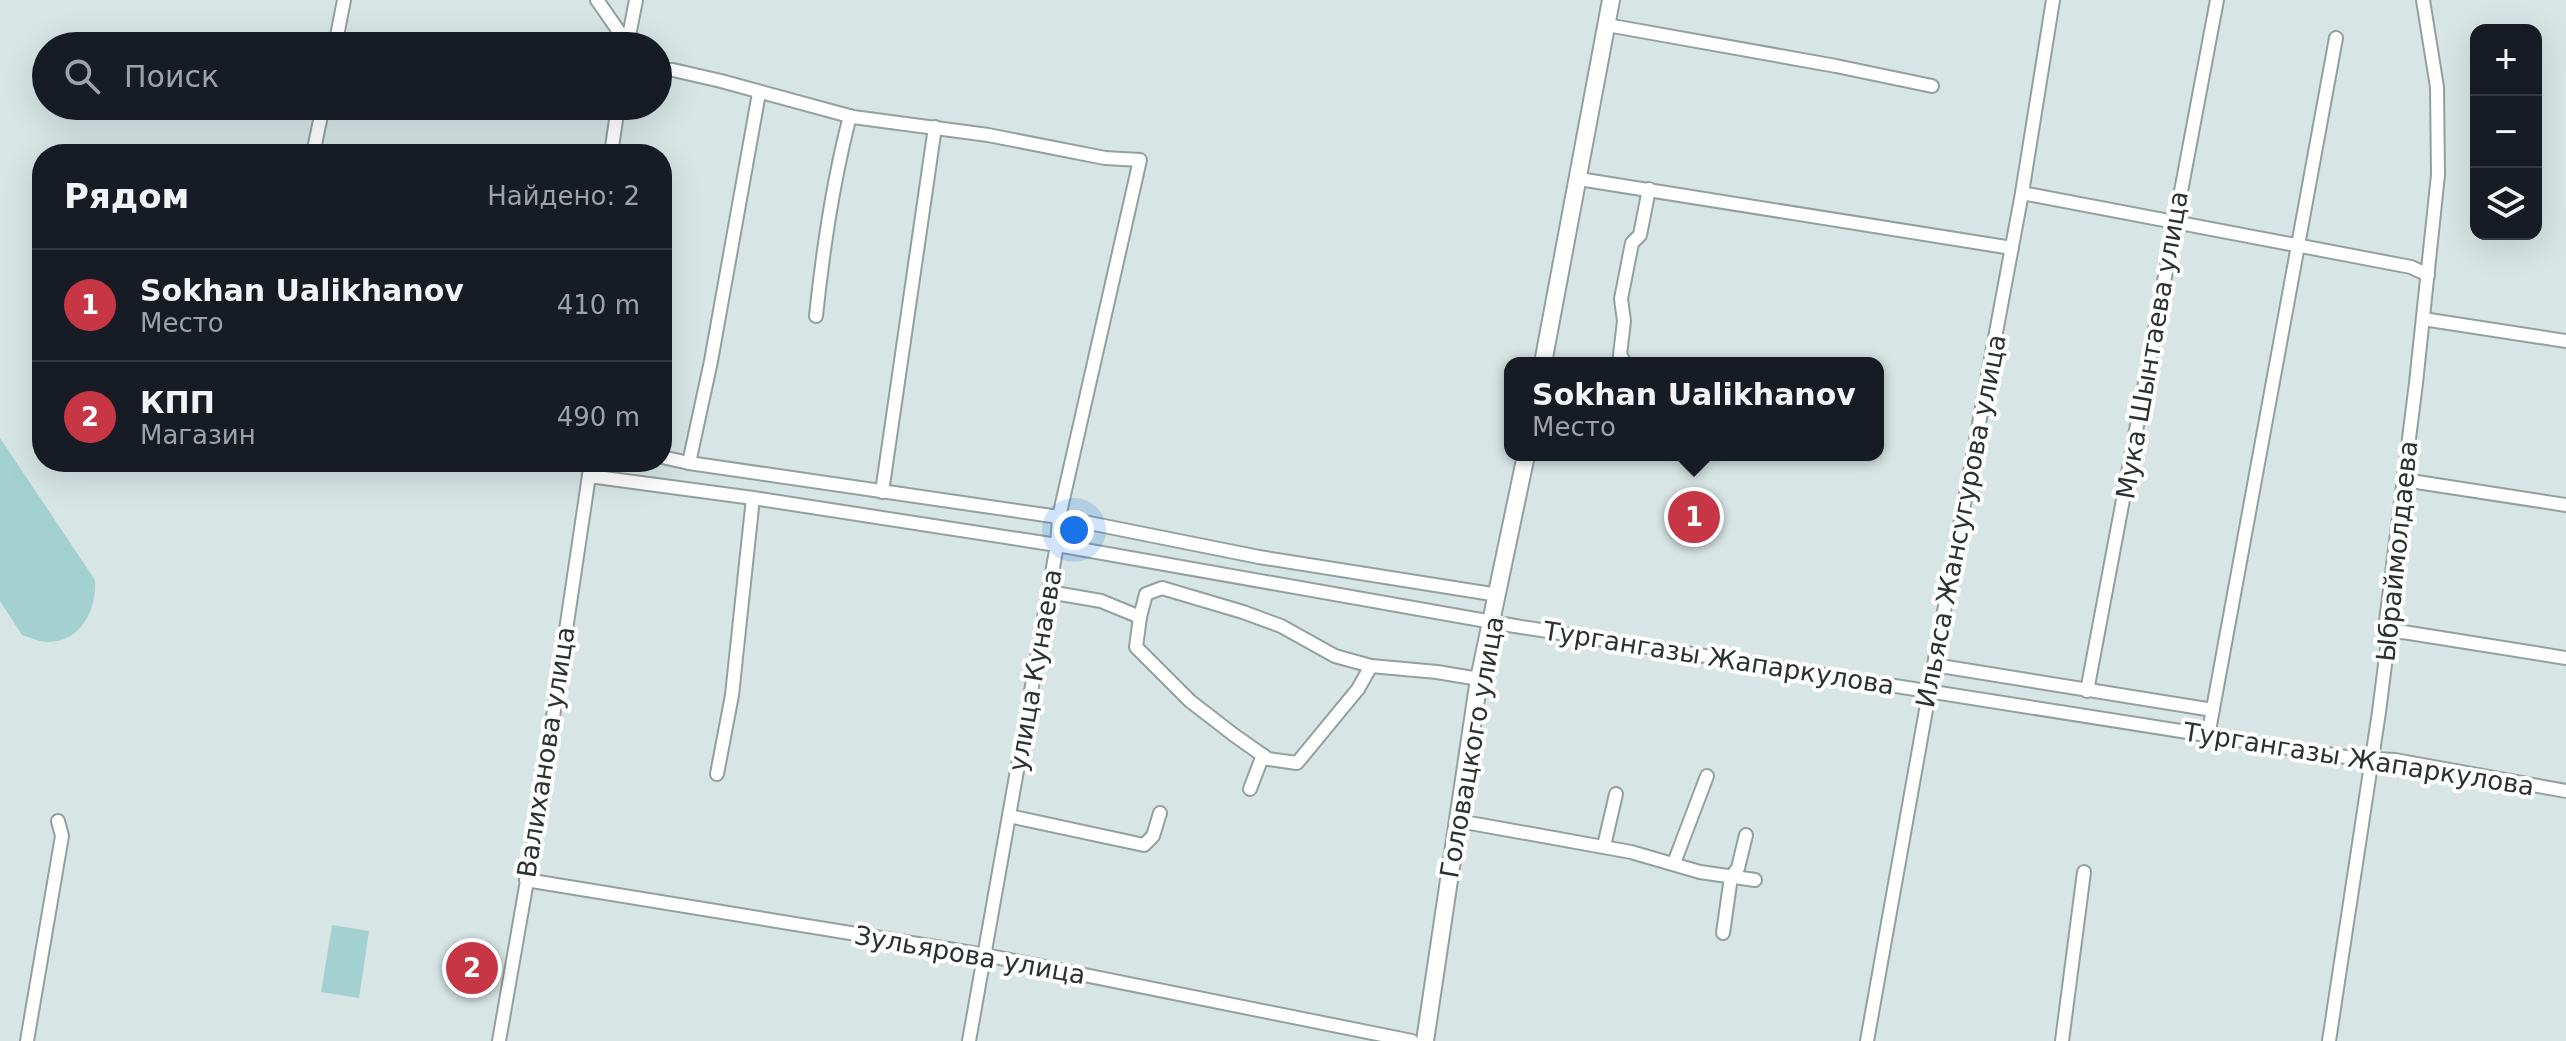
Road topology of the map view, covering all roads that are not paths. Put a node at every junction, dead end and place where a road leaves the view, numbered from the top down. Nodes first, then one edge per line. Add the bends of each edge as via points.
1 (344, 0) edge
2 (597, 0) edge
3 (636, 0) edge
4 (1611, 0) edge
5 (2053, 0) edge
6 (2217, 0) edge
7 (2423, 0) edge
8 (1607, 25) junction
9 (338, 32) edge
10 (618, 32) edge
11 (630, 32) edge
12 (2336, 38) dead end
13 (672, 72) edge
14 (1932, 86) dead end
15 (759, 93) junction
16 (850, 116) junction
17 (320, 120) edge
18 (616, 120) edge
19 (935, 127) junction
20 (315, 144) edge
21 (612, 144) edge
22 (1579, 179) junction
23 (1649, 189) junction
24 (2022, 193) junction
25 (2175, 222) junction
26 (2297, 245) junction
27 (2012, 248) junction
28 (2428, 275) junction
29 (816, 316) dead end
30 (2423, 319) junction
31 (2566, 341) edge
32 (1544, 357) edge
33 (1621, 357) edge
34 (672, 459) edge
35 (1525, 461) edge
36 (689, 463) junction
37 (590, 472) edge
38 (589, 476) junction
39 (2404, 480) junction
40 (882, 492) junction
41 (753, 498) junction
42 (2566, 505) edge
43 (1059, 517) junction
44 (1057, 545) junction
45 (1049, 592) junction
46 (1498, 595) junction
47 (1140, 617) junction
48 (1493, 621) junction
49 (2389, 633) junction
50 (2566, 658) edge
51 (1934, 665) junction
52 (1371, 666) junction
53 (1479, 679) junction
54 (1929, 689) junction
55 (2087, 691) junction
56 (2213, 710) junction
57 (2208, 736) junction
58 (1263, 755) junction
59 (2371, 758) junction
60 (717, 774) dead end
61 (1707, 776) dead end
62 (1250, 789) dead end
63 (2566, 791) edge
64 (1616, 794) dead end
65 (1160, 813) dead end
66 (1009, 816) junction
67 (58, 821) dead end
68 (1459, 821) junction
69 (1746, 835) dead end
70 (1604, 846) junction
71 (1674, 863) junction
72 (2084, 872) dead end
73 (1731, 877) junction
74 (526, 880) junction
75 (1755, 880) dead end
76 (1723, 933) dead end
77 (985, 955) junction
78 (27, 1041) edge
79 (499, 1041) edge
80 (969, 1041) edge
81 (1412, 1041) edge
82 (1425, 1041) edge
83 (1867, 1041) edge
84 (2062, 1041) edge
85 (2329, 1041) edge

1 - 9 street
2 - 10 street
3 - 11 street
4 - 8 main road
5 - 24 street, Ильяса Жансугурова улица
6 - 25 street, Мука Шынтаева улица
7 - 28 street, Ыбраймолдаева via 2437,87 2438,175
8 - 14 street
8 - 22 main road
12 - 26 street
13 - 15 street
15 - 16 street
15 - 36 street
16 - 19 street
16 - 29 street
17 - 20 street
18 - 21 street
19 - 40 street
19 - 43 street, улица Кунаева via 1140,160
22 - 23 street
22 - 32 main road
23 - 27 street
23 - 33 street via 1621,299
24 - 25 street
24 - 27 street, Ильяса Жансугурова улица
25 - 26 street
25 - 55 street, Мука Шынтаева улица
26 - 28 street via 2411,267
26 - 56 street
27 - 51 street, Ильяса Жансугурова улица
28 - 30 street, Ыбраймолдаева
30 - 31 street
30 - 39 street, Ыбраймолдаева
34 - 36 street
35 - 46 main road, Головацкого улица
36 - 40 street
37 - 38 street, Валиханова улица
38 - 41 street, Тургангазы Жапаркулова
38 - 74 street, Валиханова улица
39 - 42 street
39 - 49 street, Ыбраймолдаева via 2386,621
40 - 43 street
41 - 44 street, Тургангазы Жапаркулова
41 - 60 street via 732,695
43 - 44 street, улица Кунаева
43 - 46 street via 1259,557
44 - 45 street, улица Кунаева
44 - 48 street, Тургангазы Жапаркулова
45 - 47 street via 1101,601
45 - 66 street, улица Кунаева
46 - 48 main road, Головацкого улица
47 - 52 street via 1146,594 1162,588 1281,626 1335,656
47 - 58 street via 1136,647 1190,701
48 - 53 main road, Головацкого улица
48 - 54 street, Тургангазы Жапаркулова
49 - 50 street
49 - 59 street, Ыбраймолдаева
51 - 54 street, Ильяса Жансугурова улица
51 - 55 street
52 - 53 street
52 - 58 street via 1297,763
53 - 68 main road, Головацкого улица
54 - 57 street, Тургангазы Жапаркулова
54 - 83 street, Ильяса Жансугурова улица
55 - 56 street
56 - 57 street
57 - 59 street, Тургангазы Жапаркулова
58 - 62 street
59 - 63 street, Тургангазы Жапаркулова
59 - 85 street, Ыбраймолдаева
61 - 71 street
64 - 70 street
65 - 66 street via 1153,836 1144,845
66 - 77 street, улица Кунаева
67 - 78 street via 62,836
68 - 70 street
68 - 82 main road, Головацкого улица
69 - 73 street
70 - 71 street
71 - 73 street
72 - 84 street
73 - 75 street
73 - 76 street
74 - 77 street, Зульярова улица
74 - 79 street, Валиханова улица
77 - 80 street, улица Кунаева
77 - 81 street, Зульярова улица

